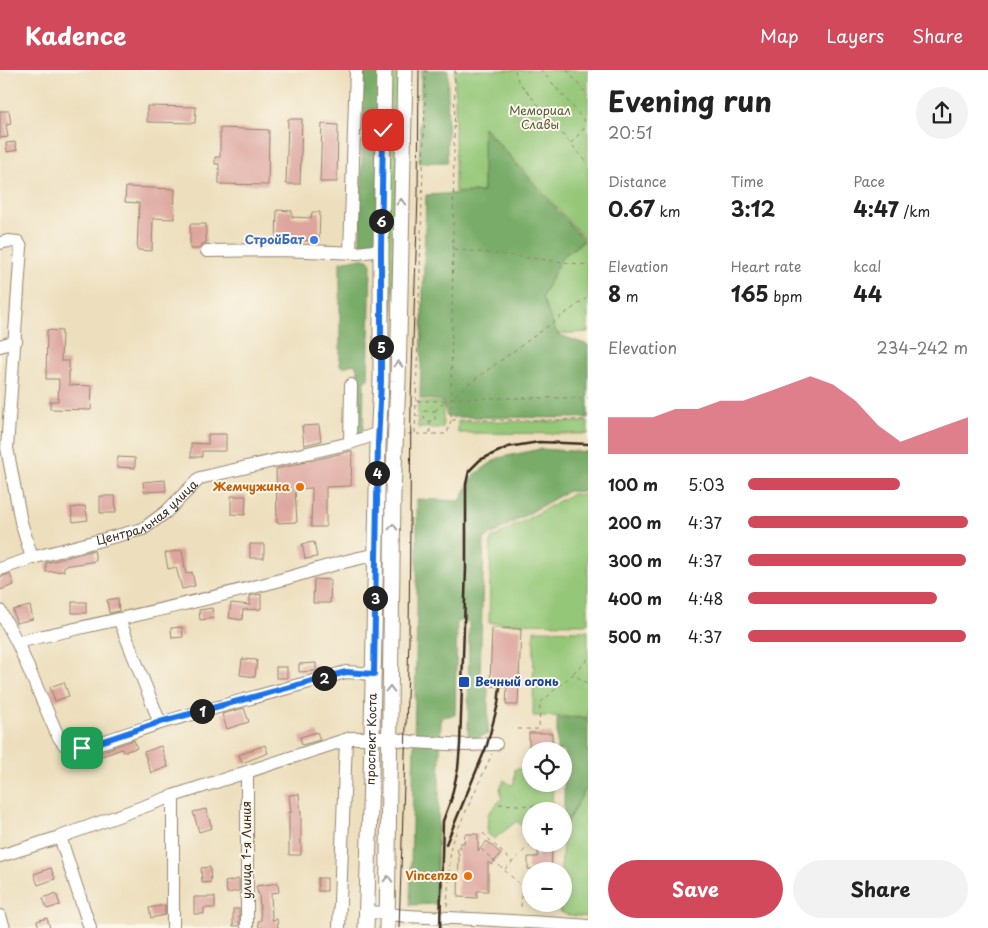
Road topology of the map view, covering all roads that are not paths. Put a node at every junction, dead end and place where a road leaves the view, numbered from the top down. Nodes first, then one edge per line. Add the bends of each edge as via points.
1 (356, 70) edge
2 (384, 70) edge
3 (405, 70) edge
4 (0, 243) edge
5 (381, 250) junction
6 (207, 251) dead end
7 (350, 252) junction
8 (16, 341) junction
9 (0, 346) edge
10 (351, 385) dead end
11 (380, 412) junction
12 (396, 413) junction
13 (379, 433) junction
14 (350, 444) junction
15 (4, 450) edge
16 (375, 554) junction
17 (32, 558) junction
18 (0, 569) edge
19 (0, 611) edge
20 (119, 619) junction
21 (17, 642) junction
22 (374, 674) junction
23 (160, 722) junction
24 (372, 737) junction
25 (389, 738) junction
26 (346, 740) junction
27 (496, 744) road end
28 (247, 772) junction
29 (173, 796) junction
30 (60, 837) junction
31 (0, 856) edge
32 (367, 912) junction
33 (387, 912) junction
34 (0, 916) edge
35 (452, 921) edge
36 (588, 926) edge
37 (4, 928) edge
38 (90, 928) edge
39 (173, 928) edge
40 (247, 928) edge
41 (339, 928) edge
42 (366, 928) edge
43 (387, 928) edge

1 - 7 street
2 - 5 main road, проспект Коста
12 -> 3 main road, проспект Коста
4 - 8 street via 18,242 21,247
5 - 7 street
5 - 11 main road, проспект Коста
6 - 7 street
8 - 9 street
8 - 15 street
10 - 14 street
11 - 12 main road
11 - 13 main road, проспект Коста
25 -> 12 main road, проспект Коста
13 - 14 street, Центральная улица
13 - 16 main road, проспект Коста
14 - 17 street, Центральная улица via 200,478 166,512 143,529
15 - 17 street
16 - 20 street
16 - 22 main road, проспект Коста
17 - 18 street, Центральная улица
19 - 21 street
20 - 21 street
20 - 23 street
21 - 23 street via 64,746 72,750 82,748
22 - 23 street via 346,672
22 - 24 main road, проспект Коста
24 - 25 street
24 - 26 street
24 - 32 main road, проспект Коста
25 - 27 street via 460,745
33 -> 25 main road, проспект Коста
26 - 28 street
26 - 41 street
28 - 29 street
28 - 40 street, улица 1-я Линия
29 - 30 street
29 - 39 street
30 - 31 street
30 - 38 street
32 - 33 street
32 - 42 main road, проспект Коста
33 - 35 street
33 - 43 main road, проспект Коста
34 - 37 street
35 - 36 street via 520,920

